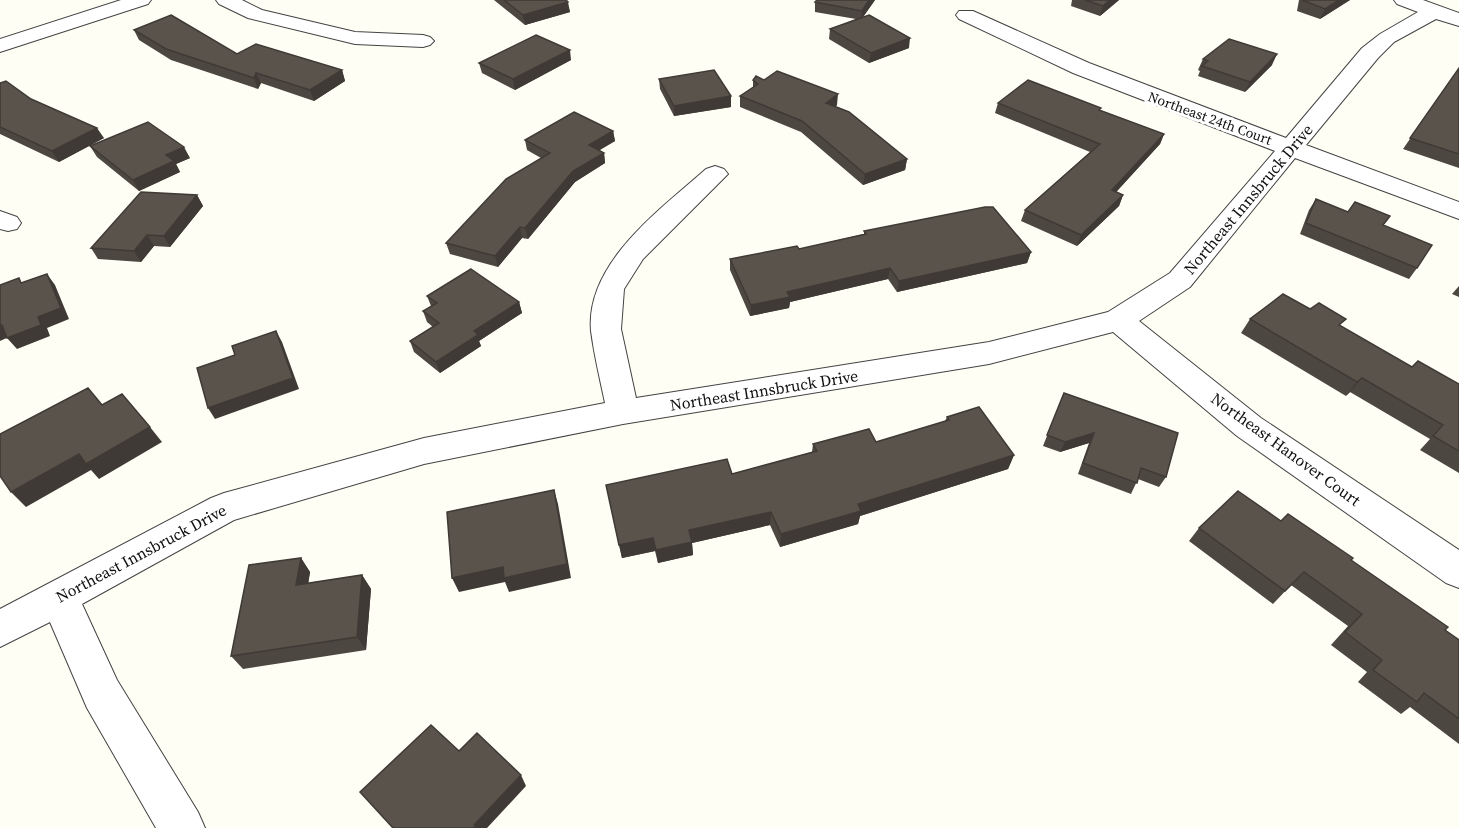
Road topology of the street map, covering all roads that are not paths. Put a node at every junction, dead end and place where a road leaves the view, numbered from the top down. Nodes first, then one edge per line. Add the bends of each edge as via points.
1 (141, 0) edge
2 (226, 0) edge
3 (1404, 0) edge
4 (966, 15) dead end
5 (1447, 15) edge
6 (423, 41) dead end
7 (0, 46) edge
8 (1291, 148) junction
9 (715, 174) dead end
10 (1459, 211) edge
11 (1119, 320) junction
12 (623, 412) junction
13 (1459, 571) edge
14 (58, 596) junction
15 (0, 629) edge
16 (182, 828) edge

1 - 7 street
2 - 6 street via 255,14 355,38
3 - 5 street
4 - 8 street, Northeast 24th Court via 1081,68
5 - 8 street, Northeast Innsbruck Drive via 1387,38
8 - 10 street, Northeast 24th Court
8 - 11 street, Northeast Innsbruck Drive via 1180,280
9 - 12 street via 632,254 610,289 606,329
11 - 12 street, Northeast Innsbruck Drive via 989,352
11 - 13 street, Northeast Hanover Court via 1250,427
12 - 14 street, Northeast Innsbruck Drive via 424,451 224,508
14 - 15 street, Northeast Innsbruck Drive
14 - 16 street via 102,694

